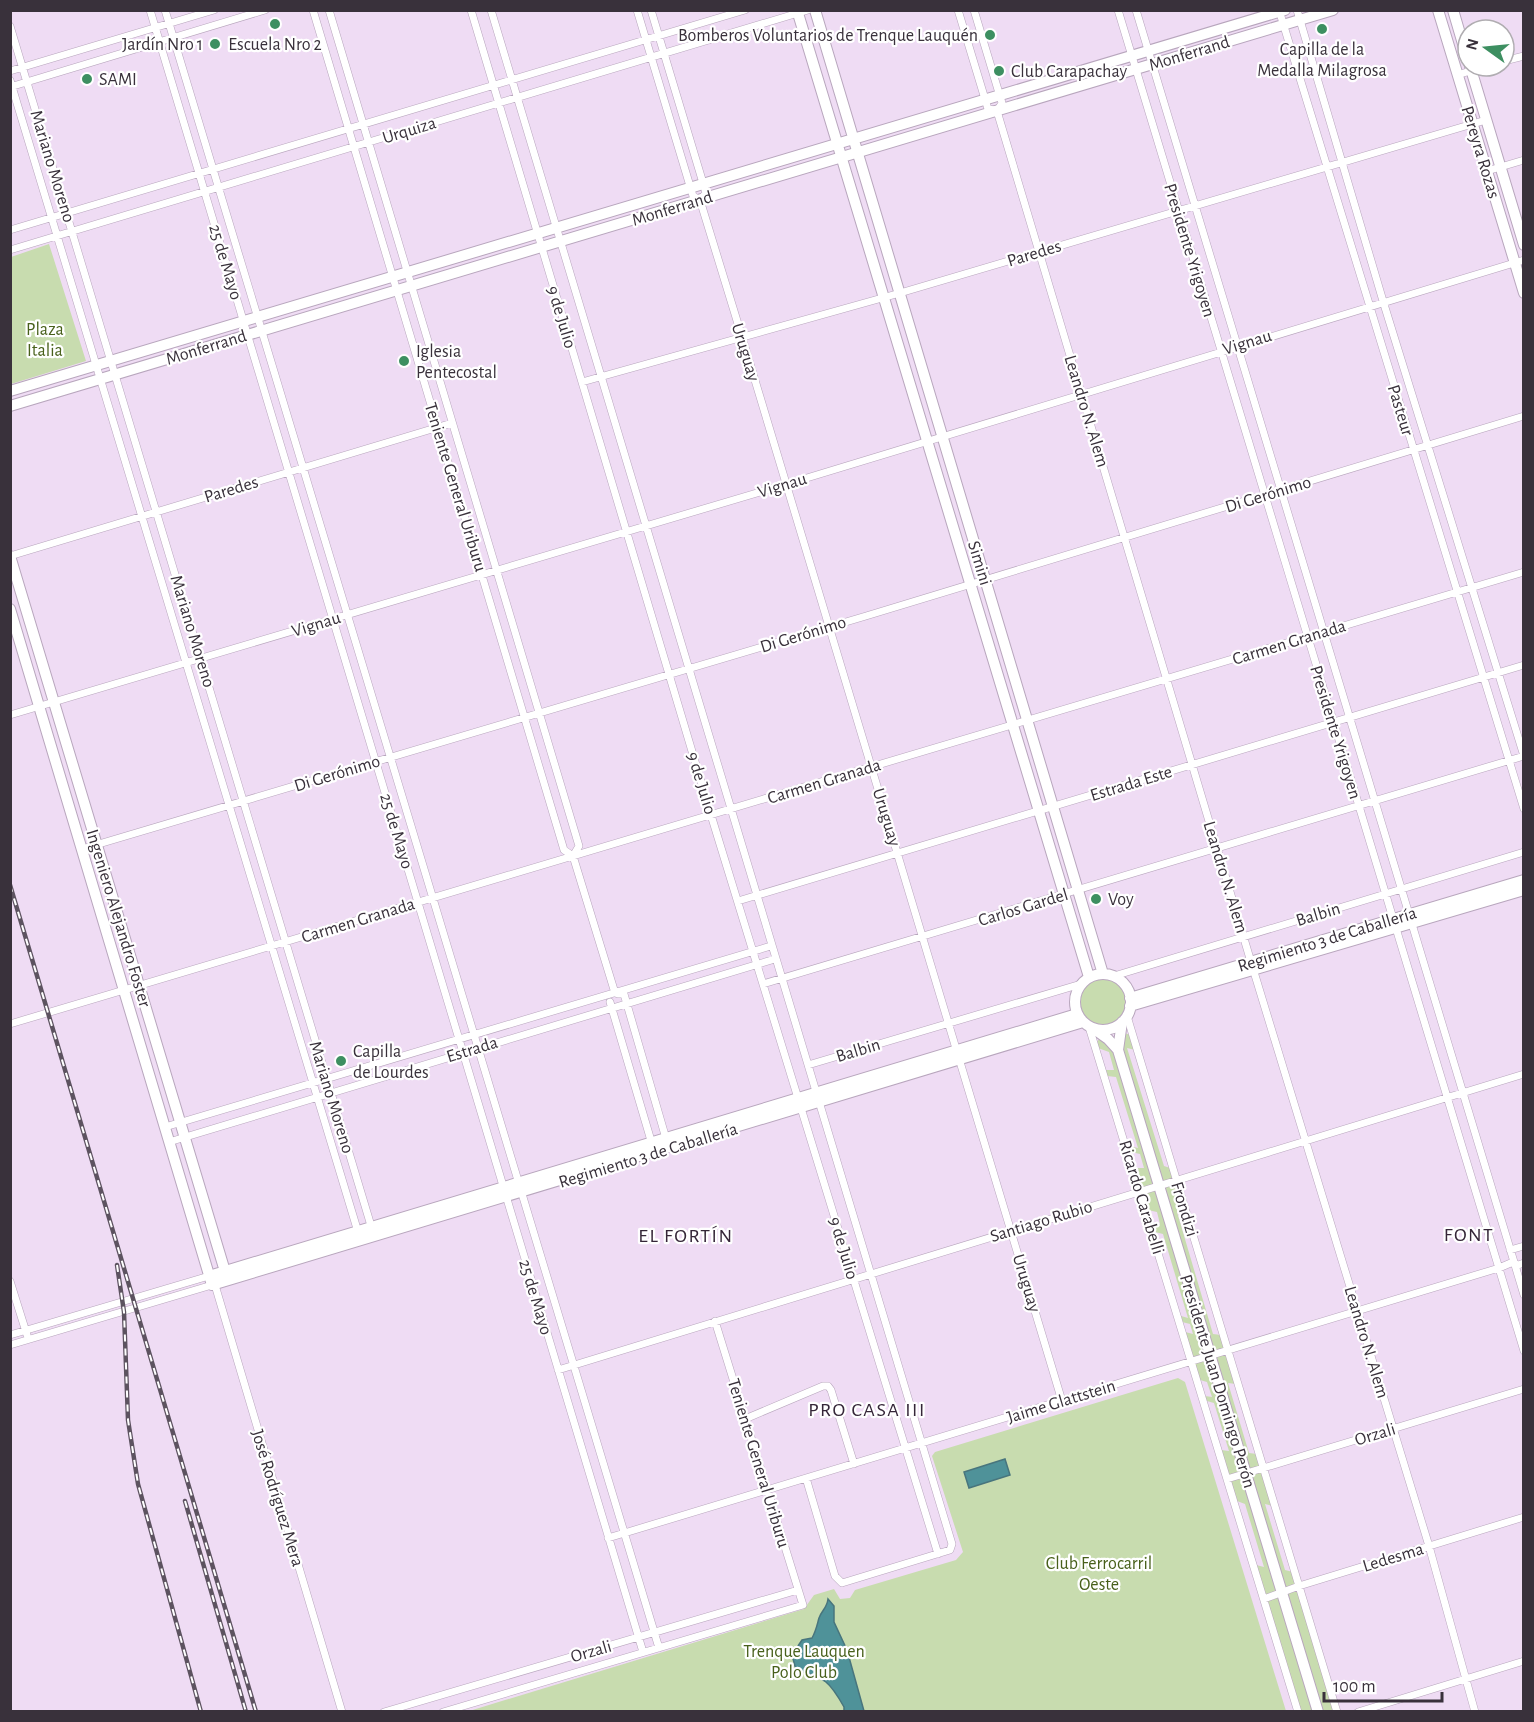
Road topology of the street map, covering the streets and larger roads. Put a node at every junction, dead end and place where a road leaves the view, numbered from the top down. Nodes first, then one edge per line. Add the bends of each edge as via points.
1 (150, 10) edge
2 (165, 10) edge
3 (214, 10) edge
4 (266, 10) edge
5 (313, 10) edge
6 (329, 10) edge
7 (471, 10) edge
8 (491, 10) edge
9 (637, 10) edge
10 (651, 10) edge
11 (745, 10) edge
12 (815, 10) edge
13 (958, 10) edge
14 (974, 10) edge
15 (1118, 10) edge
16 (1136, 10) edge
17 (1333, 10) edge
18 (1438, 10) edge
19 (801, 11) edge
20 (1281, 11) edge
21 (1299, 15) edge
22 (169, 24) junction
23 (1284, 25) junction
24 (10, 26) edge
25 (155, 28) junction
26 (659, 36) junction
27 (173, 38) junction
28 (646, 40) junction
29 (160, 42) junction
30 (1149, 51) junction
31 (664, 54) junction
32 (1132, 56) junction
33 (651, 57) junction
34 (1153, 64) junction
35 (23, 67) junction
36 (1136, 69) junction
37 (10, 71) edge
38 (1456, 72) edge
39 (1458, 78) edge
40 (1474, 78) edge
41 (512, 80) junction
42 (27, 82) junction
43 (11, 84) edge
44 (493, 86) junction
45 (1000, 96) junction
46 (517, 98) junction
47 (985, 100) junction
48 (498, 103) junction
49 (998, 111) junction
50 (1486, 120) junction
51 (363, 124) junction
52 (1472, 124) junction
53 (348, 129) junction
54 (854, 139) junction
55 (369, 142) junction
56 (837, 144) junction
57 (354, 147) junction
58 (858, 153) junction
59 (841, 157) junction
60 (1524, 160) edge
61 (1342, 162) junction
62 (1327, 167) junction
63 (1500, 167) junction
64 (212, 169) junction
65 (1487, 171) junction
66 (199, 173) junction
67 (703, 184) junction
68 (218, 188) junction
69 (691, 188) junction
70 (204, 191) junction
71 (700, 200) junction
72 (1195, 205) junction
73 (1178, 210) junction
74 (67, 213) junction
75 (52, 217) junction
76 (556, 228) junction
77 (10, 230) edge
78 (72, 231) junction
79 (537, 234) junction
80 (57, 236) junction
81 (560, 242) junction
82 (1524, 245) edge
83 (542, 247) junction
84 (10, 250) edge
85 (1040, 251) junction
86 (1519, 261) edge
87 (407, 272) junction
88 (392, 277) junction
89 (411, 286) junction
90 (397, 290) junction
91 (900, 293) junction
92 (1524, 293) edge
93 (884, 297) junction
94 (1383, 301) junction
95 (1369, 305) junction
96 (257, 317) junction
97 (243, 321) junction
98 (261, 331) junction
99 (248, 335) junction
100 (742, 337) junction
101 (1237, 345) junction
102 (1221, 350) junction
103 (111, 361) junction
104 (96, 365) junction
105 (115, 375) junction
106 (600, 376) junction
107 (100, 379) junction
108 (582, 382) junction
109 (10, 391) edge
110 (1082, 393) junction
111 (10, 406) edge
112 (1524, 416) edge
113 (452, 423) junction
114 (438, 427) junction
115 (942, 436) junction
116 (927, 441) junction
117 (1427, 445) junction
118 (1413, 450) junction
119 (302, 468) junction
120 (289, 472) junction
121 (787, 484) junction
122 (1281, 490) junction
123 (1264, 495) junction
124 (157, 512) junction
125 (142, 516) junction
126 (645, 526) junction
127 (627, 531) junction
128 (1125, 537) junction
129 (10, 556) edge
130 (497, 570) junction
131 (1524, 572) edge
132 (482, 574) junction
133 (985, 579) junction
134 (970, 584) junction
135 (1471, 588) junction
136 (1457, 592) junction
137 (10, 609) edge
138 (346, 615) junction
139 (333, 619) junction
140 (830, 626) junction
141 (1324, 632) junction
142 (1307, 637) junction
143 (201, 658) junction
144 (186, 663) junction
145 (1524, 665) edge
146 (688, 669) junction
147 (1498, 672) junction
148 (669, 674) junction
149 (1483, 677) junction
150 (1167, 679) junction
151 (54, 702) junction
152 (39, 706) junction
153 (539, 713) junction
154 (10, 715) edge
155 (525, 717) junction
156 (1349, 717) junction
157 (1027, 720) junction
158 (1333, 722) junction
159 (1012, 725) junction
160 (1524, 756) edge
161 (389, 757) junction
162 (376, 761) junction
163 (1509, 761) junction
164 (1193, 764) junction
165 (872, 767) junction
166 (243, 801) junction
167 (1375, 801) junction
168 (229, 805) junction
169 (1053, 806) junction
170 (1359, 806) junction
171 (730, 809) junction
172 (1524, 809) edge
173 (1038, 811) junction
174 (711, 815) junction
175 (97, 844) junction
176 (1218, 848) junction
177 (82, 849) junction
178 (1524, 852) edge
179 (898, 853) junction
180 (573, 856) junction
181 (1524, 880) edge
182 (1401, 889) junction
183 (1078, 890) junction
184 (1524, 890) edge
185 (1064, 894) junction
186 (1385, 894) junction
187 (756, 896) junction
188 (432, 898) junction
189 (738, 901) junction
190 (418, 902) junction
191 (1410, 919) junction
192 (1394, 924) junction
193 (923, 936) junction
194 (1244, 936) junction
195 (286, 942) junction
196 (272, 946) junction
197 (771, 946) junction
198 (753, 952) junction
199 (775, 958) junction
200 (757, 964) junction
201 (1253, 966) junction
202 (1108, 975) junction
203 (782, 979) junction
204 (1085, 981) junction
205 (763, 984) junction
206 (139, 986) junction
207 (124, 990) junction
208 (615, 993) junction
209 (626, 1002) junction
210 (611, 1007) junction
211 (1127, 1011) junction
212 (949, 1023) junction
213 (1086, 1023) junction
214 (10, 1024) edge
215 (473, 1036) junction
216 (459, 1040) junction
217 (477, 1048) junction
218 (1118, 1050) junction
219 (463, 1052) junction
220 (959, 1055) junction
221 (807, 1065) junction
222 (1524, 1074) edge
223 (327, 1079) junction
224 (313, 1083) junction
225 (331, 1092) junction
226 (1463, 1093) junction
227 (317, 1097) junction
228 (817, 1098) junction
229 (1447, 1098) junction
230 (799, 1103) junction
231 (180, 1123) junction
232 (165, 1127) junction
233 (185, 1137) junction
234 (1306, 1141) junction
235 (169, 1142) junction
236 (668, 1143) junction
237 (653, 1148) junction
238 (1176, 1180) junction
239 (1160, 1185) junction
240 (519, 1188) junction
241 (1140, 1191) junction
242 (506, 1192) junction
243 (1011, 1230) junction
244 (373, 1232) junction
245 (359, 1236) junction
246 (1524, 1245) edge
247 (1510, 1250) junction
248 (1524, 1263) edge
249 (1514, 1264) junction
250 (1499, 1268) junction
251 (871, 1273) junction
252 (226, 1276) junction
253 (853, 1279) junction
254 (10, 1281) edge
255 (212, 1282) junction
256 (1524, 1295) edge
257 (1358, 1311) junction
258 (715, 1321) junction
259 (25, 1330) junction
260 (10, 1335) edge
261 (28, 1340) junction
262 (10, 1345) edge
263 (1228, 1351) junction
264 (1524, 1351) edge
265 (1211, 1356) junction
266 (1192, 1361) junction
267 (573, 1365) junction
268 (558, 1370) junction
269 (1524, 1389) edge
270 (1062, 1401) junction
271 (745, 1419) junction
272 (1394, 1428) junction
273 (922, 1443) junction
274 (906, 1448) junction
275 (854, 1464) junction
276 (1263, 1468) junction
277 (1246, 1473) junction
278 (806, 1478) junction
279 (1227, 1479) junction
280 (767, 1490) junction
281 (1524, 1517) edge
282 (624, 1534) junction
283 (608, 1538) junction
284 (1429, 1546) junction
285 (938, 1554) junction
286 (1299, 1586) junction
287 (798, 1590) junction
288 (1282, 1593) junction
289 (1264, 1599) junction
290 (803, 1605) joint
291 (654, 1632) junction
292 (638, 1637) junction
293 (659, 1648) junction
294 (643, 1652) junction
295 (1524, 1661) edge
296 (1466, 1678) junction
297 (342, 1712) edge
298 (384, 1712) edge
299 (443, 1712) edge
300 (1298, 1712) edge
301 (1318, 1712) edge
302 (1337, 1712) edge
303 (1358, 1712) edge
304 (1475, 1712) edge

1 - 25 street, 25 de Mayo
2 - 22 street, 25 de Mayo
3 - 22 street
4 - 27 street
5 - 53 street, Teniente General Uriburu
6 - 51 street, Teniente General Uriburu
7 - 44 street, 9 de Julio
8 - 41 street, 9 de Julio
9 - 28 street, Uruguay
10 - 26 street, Uruguay
11 - 26 street, Urquiza
12 - 54 street, Simini
13 - 47 street
14 - 45 street, Leandro N. Alem
15 - 32 street, Presidente Yrigoyen
16 - 30 street, Presidente Yrigoyen
17 - 21 street, Monferrand
18 - 38 street, Pereyra Rozas
19 - 31 street, Urquiza
19 - 56 street, Simini
20 - 23 street, Pasteur
20 - 30 street, Monferrand
21 - 23 street, Monferrand
21 - 61 street, Pasteur
22 - 25 street
22 - 27 street, 25 de Mayo
23 - 34 street, Monferrand
23 - 62 street, Pasteur
24 - 35 street, Mariano Moreno
25 - 29 street, 25 de Mayo
25 - 35 street
26 - 28 street, Urquiza
26 - 31 street, Uruguay
27 - 29 street
27 - 64 street, 25 de Mayo
28 - 33 street, Uruguay
28 - 41 street, Urquiza
29 - 42 street
29 - 66 street, 25 de Mayo
30 - 32 street, Monferrand
30 - 34 street, Presidente Yrigoyen
31 - 33 street, Urquiza
31 - 67 street, Uruguay
32 - 36 street, Presidente Yrigoyen
32 - 45 street, Monferrand
33 - 46 street, Urquiza
33 - 69 street, Uruguay
34 - 36 street, Monferrand
34 - 72 street, Presidente Yrigoyen
35 - 37 street
35 - 42 street, Mariano Moreno
36 - 49 street, Monferrand
36 - 73 street, Presidente Yrigoyen
39 - 52 street, Pereyra Rozas
40 - 50 street, Pereyra Rozas
41 - 44 street, Urquiza
41 - 46 street, 9 de Julio
42 - 43 street
42 - 74 street, Mariano Moreno
43 - 75 street, Mariano Moreno
44 - 48 street, 9 de Julio
44 - 51 street, Urquiza
45 - 47 street, Monferrand
45 - 49 street, Leandro N. Alem via 1002,104
46 - 48 street, Urquiza
46 - 76 street, 9 de Julio
47 - 49 street via 988,108
47 - 54 street, Monferrand
48 - 55 street, Urquiza
48 - 79 street, 9 de Julio
49 - 58 street, Monferrand
49 - 85 street, Leandro N. Alem
50 - 52 street, Paredes
50 - 63 street, Pereyra Rozas
51 - 53 street, Urquiza
51 - 55 street, Teniente General Uriburu
52 - 61 street, Paredes
52 - 65 street, Pereyra Rozas
53 - 57 street, Teniente General Uriburu
53 - 64 street, Urquiza
54 - 56 street, Monferrand
54 - 58 street, Simini
55 - 57 street, Urquiza
55 - 87 street, Teniente General Uriburu
56 - 59 street, Simini
56 - 67 street, Monferrand
57 - 68 street, Urquiza
57 - 88 street, Teniente General Uriburu
58 - 59 street, Monferrand
58 - 91 street, Simini
59 - 71 street, Monferrand
59 - 93 street, Simini
60 - 63 street
61 - 62 street, Paredes
61 - 94 street, Pasteur
62 - 72 street, Paredes
62 - 95 street, Pasteur
63 - 65 street
63 - 82 street, Pereyra Rozas
64 - 66 street, Urquiza
64 - 68 street, 25 de Mayo
65 - 86 street, Pereyra Rozas
66 - 70 street, 25 de Mayo
66 - 74 street, Urquiza
67 - 69 street, Monferrand
67 - 71 street, Uruguay via 706,193
68 - 70 street, Urquiza
68 - 96 street, 25 de Mayo
69 - 71 street, Uruguay via 693,196
69 - 76 street, Monferrand
70 - 78 street, Urquiza
70 - 97 street, 25 de Mayo
71 - 81 street, Monferrand
71 - 100 street, Uruguay
72 - 73 street, Paredes
72 - 101 street, Presidente Yrigoyen
73 - 85 street, Paredes
73 - 102 street, Presidente Yrigoyen
74 - 75 street, Urquiza
74 - 78 street, Mariano Moreno
75 - 77 street, Urquiza
75 - 80 street, Mariano Moreno
76 - 79 street, Monferrand
76 - 81 street, 9 de Julio
78 - 80 street, Urquiza
78 - 103 street, Mariano Moreno
79 - 83 street, 9 de Julio
79 - 87 street, Monferrand
80 - 84 street, Urquiza
80 - 104 street, Mariano Moreno
81 - 83 street, Monferrand
81 - 106 street, 9 de Julio
83 - 89 street, Monferrand
83 - 108 street, 9 de Julio
85 - 91 street, Paredes
85 - 110 street, Leandro N. Alem
86 - 92 street, Pereyra Rozas
86 - 94 street, Vignau
87 - 88 street, Monferrand
87 - 89 street, Teniente General Uriburu
88 - 90 street, Teniente General Uriburu
88 - 96 street, Monferrand
89 - 90 street, Monferrand
89 - 113 street, Teniente General Uriburu
90 - 98 street, Monferrand
90 - 114 street, Teniente General Uriburu
91 - 93 street, Paredes
91 - 115 street, Simini
93 - 100 street, Paredes
93 - 116 street, Simini
94 - 95 street, Vignau
94 - 117 street, Pasteur
95 - 101 street, Vignau
95 - 118 street, Pasteur
96 - 97 street, Monferrand
96 - 98 street, 25 de Mayo
97 - 99 street, 25 de Mayo
97 - 103 street, Monferrand
98 - 99 street, Monferrand
98 - 119 street, 25 de Mayo
99 - 105 street, Monferrand
99 - 120 street, 25 de Mayo
100 - 106 street, Paredes
100 - 121 street, Uruguay
101 - 102 street, Vignau
101 - 122 street, Presidente Yrigoyen
102 - 110 street, Vignau
102 - 123 street, Presidente Yrigoyen
103 - 104 street, Monferrand
103 - 105 street, Mariano Moreno
104 - 107 street, Mariano Moreno
104 - 109 street, Monferrand
105 - 107 street, Monferrand
105 - 124 street, Mariano Moreno
106 - 108 street, Paredes
106 - 126 street, 9 de Julio
107 - 111 street, Monferrand
107 - 125 street, Mariano Moreno
108 - 127 street, 9 de Julio
110 - 115 street, Vignau
110 - 128 street, Leandro N. Alem
112 - 117 street, Di Gerónimo
113 - 114 street, Paredes
113 - 130 street, Teniente General Uriburu
114 - 119 street, Paredes
114 - 132 street, Teniente General Uriburu
115 - 116 street, Vignau
115 - 133 street, Simini
116 - 121 street, Vignau
116 - 134 street, Simini
117 - 118 street, Di Gerónimo
117 - 135 street, Pasteur
118 - 122 street, Di Gerónimo
118 - 136 street, Pasteur
119 - 120 street, Paredes
119 - 138 street, 25 de Mayo
120 - 124 street, Paredes
120 - 139 street, 25 de Mayo
121 - 126 street, Vignau
121 - 140 street, Uruguay
122 - 123 street, Di Gerónimo
122 - 141 street, Presidente Yrigoyen
123 - 128 street, Di Gerónimo
123 - 142 street, Presidente Yrigoyen
124 - 125 street, Paredes
124 - 143 street, Mariano Moreno
125 - 129 street, Paredes
125 - 144 street, Mariano Moreno
126 - 127 street, Vignau
126 - 146 street, 9 de Julio
127 - 130 street, Vignau
127 - 148 street, 9 de Julio
128 - 133 street, Di Gerónimo
128 - 150 street, Leandro N. Alem
129 - 151 street, Ingeniero Alejandro Foster
130 - 132 street, Vignau
130 - 153 street, Teniente General Uriburu
131 - 135 street, Carmen Granada
132 - 138 street, Vignau
132 - 155 street, Teniente General Uriburu
133 - 134 street, Di Gerónimo
133 - 157 street, Simini
134 - 140 street, Di Gerónimo
134 - 159 street, Simini
135 - 136 street, Carmen Granada
135 - 147 street, Pasteur
136 - 141 street, Carmen Granada
136 - 149 street, Pasteur
137 - 152 street, Ingeniero Alejandro Foster
138 - 139 street, Vignau
138 - 161 street, 25 de Mayo
139 - 143 street, Vignau
139 - 162 street, 25 de Mayo
140 - 146 street, Di Gerónimo
140 - 165 street, Uruguay
141 - 142 street, Carmen Granada
141 - 156 street, Presidente Yrigoyen
142 - 150 street, Carmen Granada
142 - 158 street, Presidente Yrigoyen
143 - 144 street, Vignau
143 - 166 street, Mariano Moreno
144 - 151 street, Vignau
144 - 168 street, Mariano Moreno
145 - 147 street, Estrada Este
146 - 148 street, Di Gerónimo
146 - 171 street, 9 de Julio
147 - 149 street, Estrada Este
147 - 160 street, Pasteur
148 - 153 street, Di Gerónimo
148 - 174 street, 9 de Julio
149 - 156 street, Estrada Este
149 - 163 street, Pasteur
150 - 157 street, Carmen Granada
150 - 164 street, Leandro N. Alem
151 - 152 street, Vignau
151 - 175 street, Ingeniero Alejandro Foster
152 - 154 street, Vignau
152 - 177 street, Ingeniero Alejandro Foster
153 - 155 street, Di Gerónimo
153 - 180 street, Teniente General Uriburu via 579,846
155 - 161 street, Di Gerónimo
155 - 180 street, Teniente General Uriburu via 564,850
156 - 158 street, Estrada Este
156 - 167 street, Presidente Yrigoyen
157 - 159 street, Carmen Granada
157 - 169 street, Simini
158 - 164 street, Estrada Este
158 - 170 street, Presidente Yrigoyen
159 - 165 street, Carmen Granada
159 - 173 street, Simini
160 - 163 street, Carlos Gardel
161 - 162 street, Di Gerónimo
161 - 188 street, 25 de Mayo
162 - 166 street, Di Gerónimo
162 - 190 street, 25 de Mayo
163 - 167 street, Carlos Gardel
163 - 172 street, Pasteur
164 - 169 street, Estrada Este
164 - 176 street, Leandro N. Alem
165 - 171 street, Carmen Granada
165 - 179 street, Uruguay
166 - 168 street, Di Gerónimo
166 - 195 street, Mariano Moreno
167 - 170 street, Carlos Gardel
167 - 182 street, Presidente Yrigoyen
168 - 175 street, Di Gerónimo
168 - 196 street, Mariano Moreno
169 - 173 street, Estrada Este
169 - 183 street, Simini
170 - 176 street, Carlos Gardel
170 - 186 street, Presidente Yrigoyen
171 - 174 street, Carmen Granada
171 - 187 street, 9 de Julio
173 - 179 street, Estrada Este
173 - 185 street, Simini
174 - 180 street, Carmen Granada
174 - 189 street, 9 de Julio
175 - 177 street, Di Gerónimo
175 - 206 street, Ingeniero Alejandro Foster
176 - 183 street, Carlos Gardel
176 - 194 street, Leandro N. Alem
177 - 207 street, Ingeniero Alejandro Foster
178 - 182 street, Balbin
179 - 187 street, Estrada Este
179 - 193 street, Uruguay
180 - 188 street, Carmen Granada
180 - 208 street, Teniente General Uriburu
181 - 191 street, Regimiento 3 de Caballería
182 - 186 street, Balbin
182 - 191 street, Presidente Yrigoyen
183 - 185 street, Carlos Gardel
183 - 202 street, Simini
184 - 191 street, Regimiento 3 de Caballería
185 - 193 street, Carlos Gardel
185 - 204 street, Simini
186 - 192 street, Presidente Yrigoyen
186 - 194 street, Balbin
187 - 189 street, Estrada Este
187 - 197 street, 9 de Julio
188 - 190 street, Carmen Granada
188 - 215 street, 25 de Mayo
189 - 198 street, 9 de Julio
190 - 195 street, Carmen Granada
190 - 216 street, 25 de Mayo
191 - 192 street, Regimiento 3 de Caballería
191 - 226 street, Presidente Yrigoyen
192 - 201 street, Regimiento 3 de Caballería
192 - 229 street, Presidente Yrigoyen
193 - 203 street, Carlos Gardel
193 - 212 street, Uruguay
194 - 201 street, Leandro N. Alem
194 - 202 street, Balbin
195 - 196 street, Carmen Granada
195 - 223 street, Mariano Moreno
196 - 206 street, Carmen Granada
196 - 224 street, Mariano Moreno
197 - 198 street, Estrada
197 - 199 street, 9 de Julio
198 - 200 street, 9 de Julio
198 - 208 street, Estrada
199 - 200 street, Estrada
199 - 203 street, 9 de Julio
200 - 205 street, 9 de Julio
200 - 209 street, Estrada
201 - 211 street, Regimiento 3 de Caballería
201 - 234 street, Leandro N. Alem
202 - 204 street
202 - 211 street via 1122,981 1127,989
203 - 205 street, Carlos Gardel
203 - 221 street, 9 de Julio
204 - 212 street, Balbin
204 - 213 street via 1075,998
205 - 230 street, 9 de Julio
206 - 207 street, Carmen Granada
206 - 231 street, Ingeniero Alejandro Foster
207 - 214 street, Carmen Granada
207 - 232 street, Ingeniero Alejandro Foster
208 - 209 street via 624,994
208 - 210 street via 609,999
208 - 215 street, Estrada
209 - 210 street, Estrada
209 - 236 street
210 - 217 street, Estrada
210 - 237 street
211 - 213 street via 1112,1028 1104,1030
211 - 218 street, Presidente Juan Domingo Perón
211 - 238 street, Frondizi
212 - 220 street, Uruguay
212 - 221 street, Balbin
213 - 218 street
213 - 220 street, Regimiento 3 de Caballería
213 - 241 street, Ricardo Carabelli
215 - 216 street, Estrada
215 - 217 street, 25 de Mayo
216 - 219 street, 25 de Mayo
216 - 223 street, Estrada
217 - 219 street, Estrada
217 - 240 street, 25 de Mayo
218 - 239 street, Presidente Juan Domingo Perón
219 - 225 street, Estrada
219 - 242 street, 25 de Mayo
220 - 228 street, Regimiento 3 de Caballería
220 - 243 street, Uruguay
221 - 228 street, 9 de Julio
222 - 226 street, Santiago Rubio
223 - 224 street, Estrada
223 - 225 street, Mariano Moreno
224 - 227 street, Mariano Moreno
224 - 231 street, Estrada
225 - 227 street, Estrada
225 - 244 street, Mariano Moreno
226 - 229 street, Santiago Rubio
226 - 247 street, Presidente Yrigoyen
227 - 233 street, Estrada
227 - 245 street, Mariano Moreno
228 - 230 street, Regimiento 3 de Caballería
228 - 251 street, 9 de Julio
229 - 234 street, Santiago Rubio
229 - 250 street, Presidente Yrigoyen
230 - 236 street, Regimiento 3 de Caballería
230 - 253 street, 9 de Julio
231 - 232 street, Estrada
231 - 233 street, Ingeniero Alejandro Foster
232 - 235 street, Ingeniero Alejandro Foster
233 - 235 street, Estrada
233 - 252 street, Ingeniero Alejandro Foster
234 - 238 street, Santiago Rubio
234 - 257 street, Leandro N. Alem
235 - 255 street, Ingeniero Alejandro Foster
236 - 237 street, Regimiento 3 de Caballería
237 - 240 street, Regimiento 3 de Caballería
238 - 239 street, Santiago Rubio
238 - 263 street, Frondizi
239 - 241 street, Santiago Rubio
239 - 265 street, Presidente Juan Domingo Perón
240 - 242 street, Regimiento 3 de Caballería
240 - 267 street, 25 de Mayo
241 - 243 street, Santiago Rubio
241 - 266 street, Ricardo Carabelli
242 - 244 street, Regimiento 3 de Caballería
242 - 268 street, 25 de Mayo
243 - 251 street, Santiago Rubio
243 - 270 street, Uruguay
244 - 245 street, Regimiento 3 de Caballería
245 - 252 street, Regimiento 3 de Caballería
246 - 247 street
247 - 249 street, Presidente Yrigoyen
248 - 249 street, Jaime Glattstein
249 - 250 street, Jaime Glattstein
249 - 256 street, Presidente Yrigoyen
250 - 257 street, Jaime Glattstein
250 - 264 street, Presidente Yrigoyen
251 - 253 street, Santiago Rubio
251 - 273 street, 9 de Julio
252 - 255 street, Regimiento 3 de Caballería
253 - 258 street, Santiago Rubio
253 - 274 street, 9 de Julio
254 - 259 street
255 - 259 street via 134,1298
255 - 261 street
255 - 297 street, José Rodríguez Mera
257 - 263 street, Jaime Glattstein
257 - 272 street, Leandro N. Alem
258 - 267 street, Santiago Rubio
258 - 271 street, Teniente General Uriburu
259 - 260 street
259 - 261 street
261 - 262 street
263 - 265 street, Jaime Glattstein
263 - 276 street, Frondizi
265 - 266 street, Jaime Glattstein
265 - 277 street, Presidente Juan Domingo Perón
266 - 270 street, Jaime Glattstein
266 - 279 street, Ricardo Carabelli
267 - 268 street, Santiago Rubio
267 - 282 street, 25 de Mayo
268 - 283 street, 25 de Mayo
269 - 272 street, Orzali
270 - 273 street, Jaime Glattstein
271 - 275 street via 828,1386
271 - 280 street, Teniente General Uriburu
272 - 276 street, Orzali
272 - 284 street, Leandro N. Alem
273 - 274 street, Jaime Glattstein
273 - 285 street, 9 de Julio via 952,1544 950,1550
274 - 275 street, Jaime Glattstein
274 - 285 street, 9 de Julio
275 - 278 street, Jaime Glattstein
276 - 277 street, Orzali
276 - 286 street, Frondizi
277 - 279 street, Orzali
277 - 288 street, Presidente Juan Domingo Perón
278 - 280 street, Jaime Glattstein
278 - 285 street via 835,1576 842,1582
279 - 289 street, Ricardo Carabelli
280 - 282 street, Jaime Glattstein
280 - 287 street, Teniente General Uriburu
281 - 284 street, Ledesma
282 - 283 street, Jaime Glattstein
282 - 291 street, 25 de Mayo
283 - 292 street, 25 de Mayo
284 - 286 street, Ledesma
284 - 296 street, Leandro N. Alem
286 - 288 street, Ledesma
286 - 302 street, Frondizi
287 - 290 street, Teniente General Uriburu
287 - 291 street, Orzali
288 - 289 street, Ledesma
288 - 301 street, Presidente Juan Domingo Perón
289 - 300 street, Ricardo Carabelli
290 - 293 street, Orzali
291 - 292 street, Orzali
291 - 293 street, 25 de Mayo
292 - 294 street, 25 de Mayo
292 - 298 street, Orzali
293 - 294 street, Orzali
294 - 299 street, Orzali
295 - 296 street
296 - 303 street
296 - 304 street, Leandro N. Alem

